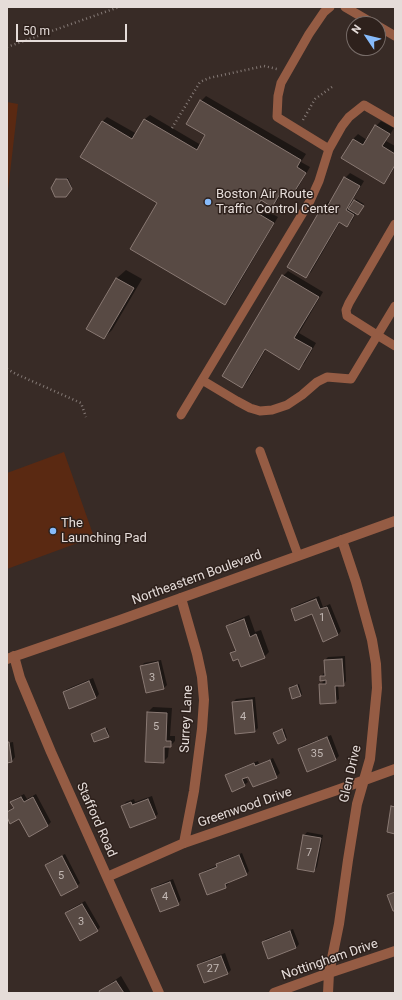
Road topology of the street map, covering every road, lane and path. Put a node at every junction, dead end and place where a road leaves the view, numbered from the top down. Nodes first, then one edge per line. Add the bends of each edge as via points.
1 (118, 7) edge
2 (330, 7) edge
3 (345, 7) edge
4 (360, 16) edge
5 (386, 31) edge
6 (395, 36) edge
7 (7, 47) edge
8 (286, 74) junction
9 (332, 87) dead end
10 (302, 121) dead end
11 (395, 123) edge
12 (172, 128) dead end
13 (329, 149) junction
14 (395, 224) edge
15 (395, 306) edge
16 (377, 336) junction
17 (395, 346) edge
18 (7, 369) edge
19 (202, 380) junction
20 (181, 415) dead end
21 (86, 416) dead end
22 (260, 451) dead end
23 (395, 521) edge
24 (342, 540) junction
25 (298, 555) junction
26 (181, 598) junction
27 (11, 658) edge
28 (395, 769) edge
29 (364, 780) junction
30 (184, 843) junction
31 (107, 877) junction
32 (395, 951) edge
33 (329, 973) junction
34 (159, 993) edge
35 (274, 993) edge
36 (328, 993) edge

1 - 7 path
2 - 8 lane via 324,12
3 - 4 lane
5 - 6 lane
8 - 12 path via 264,66 200,82
8 - 13 lane via 278,96 277,117
9 - 10 path via 315,99
11 - 13 lane via 364,105 349,117
13 - 19 lane via 312,196
14 - 16 lane via 346,310 347,316
15 - 16 lane
16 - 17 lane
16 - 19 lane via 351,379 327,377 287,405 272,410 260,411 250,408
18 - 21 path via 81,403
19 - 20 lane
22 - 25 lane
23 - 24 street, Northeastern Boulevard
24 - 25 street, Northeastern Boulevard
24 - 29 street, Glen Drive via 372,640 376,664 377,688 370,760
25 - 26 street, Northeastern Boulevard
26 - 27 street, Northeastern Boulevard
26 - 30 street, Surrey Lane via 197,654 204,700 194,791
27 - 31 street, Stafford Road
28 - 29 street, Greenwood Drive
29 - 30 street, Greenwood Drive
29 - 33 street, Glen Drive via 357,804
30 - 31 street, Greenwood Drive
31 - 34 street, Stafford Road
32 - 33 street, Nottingham Drive
33 - 35 street, Nottingham Drive
33 - 36 street, Glen Drive

